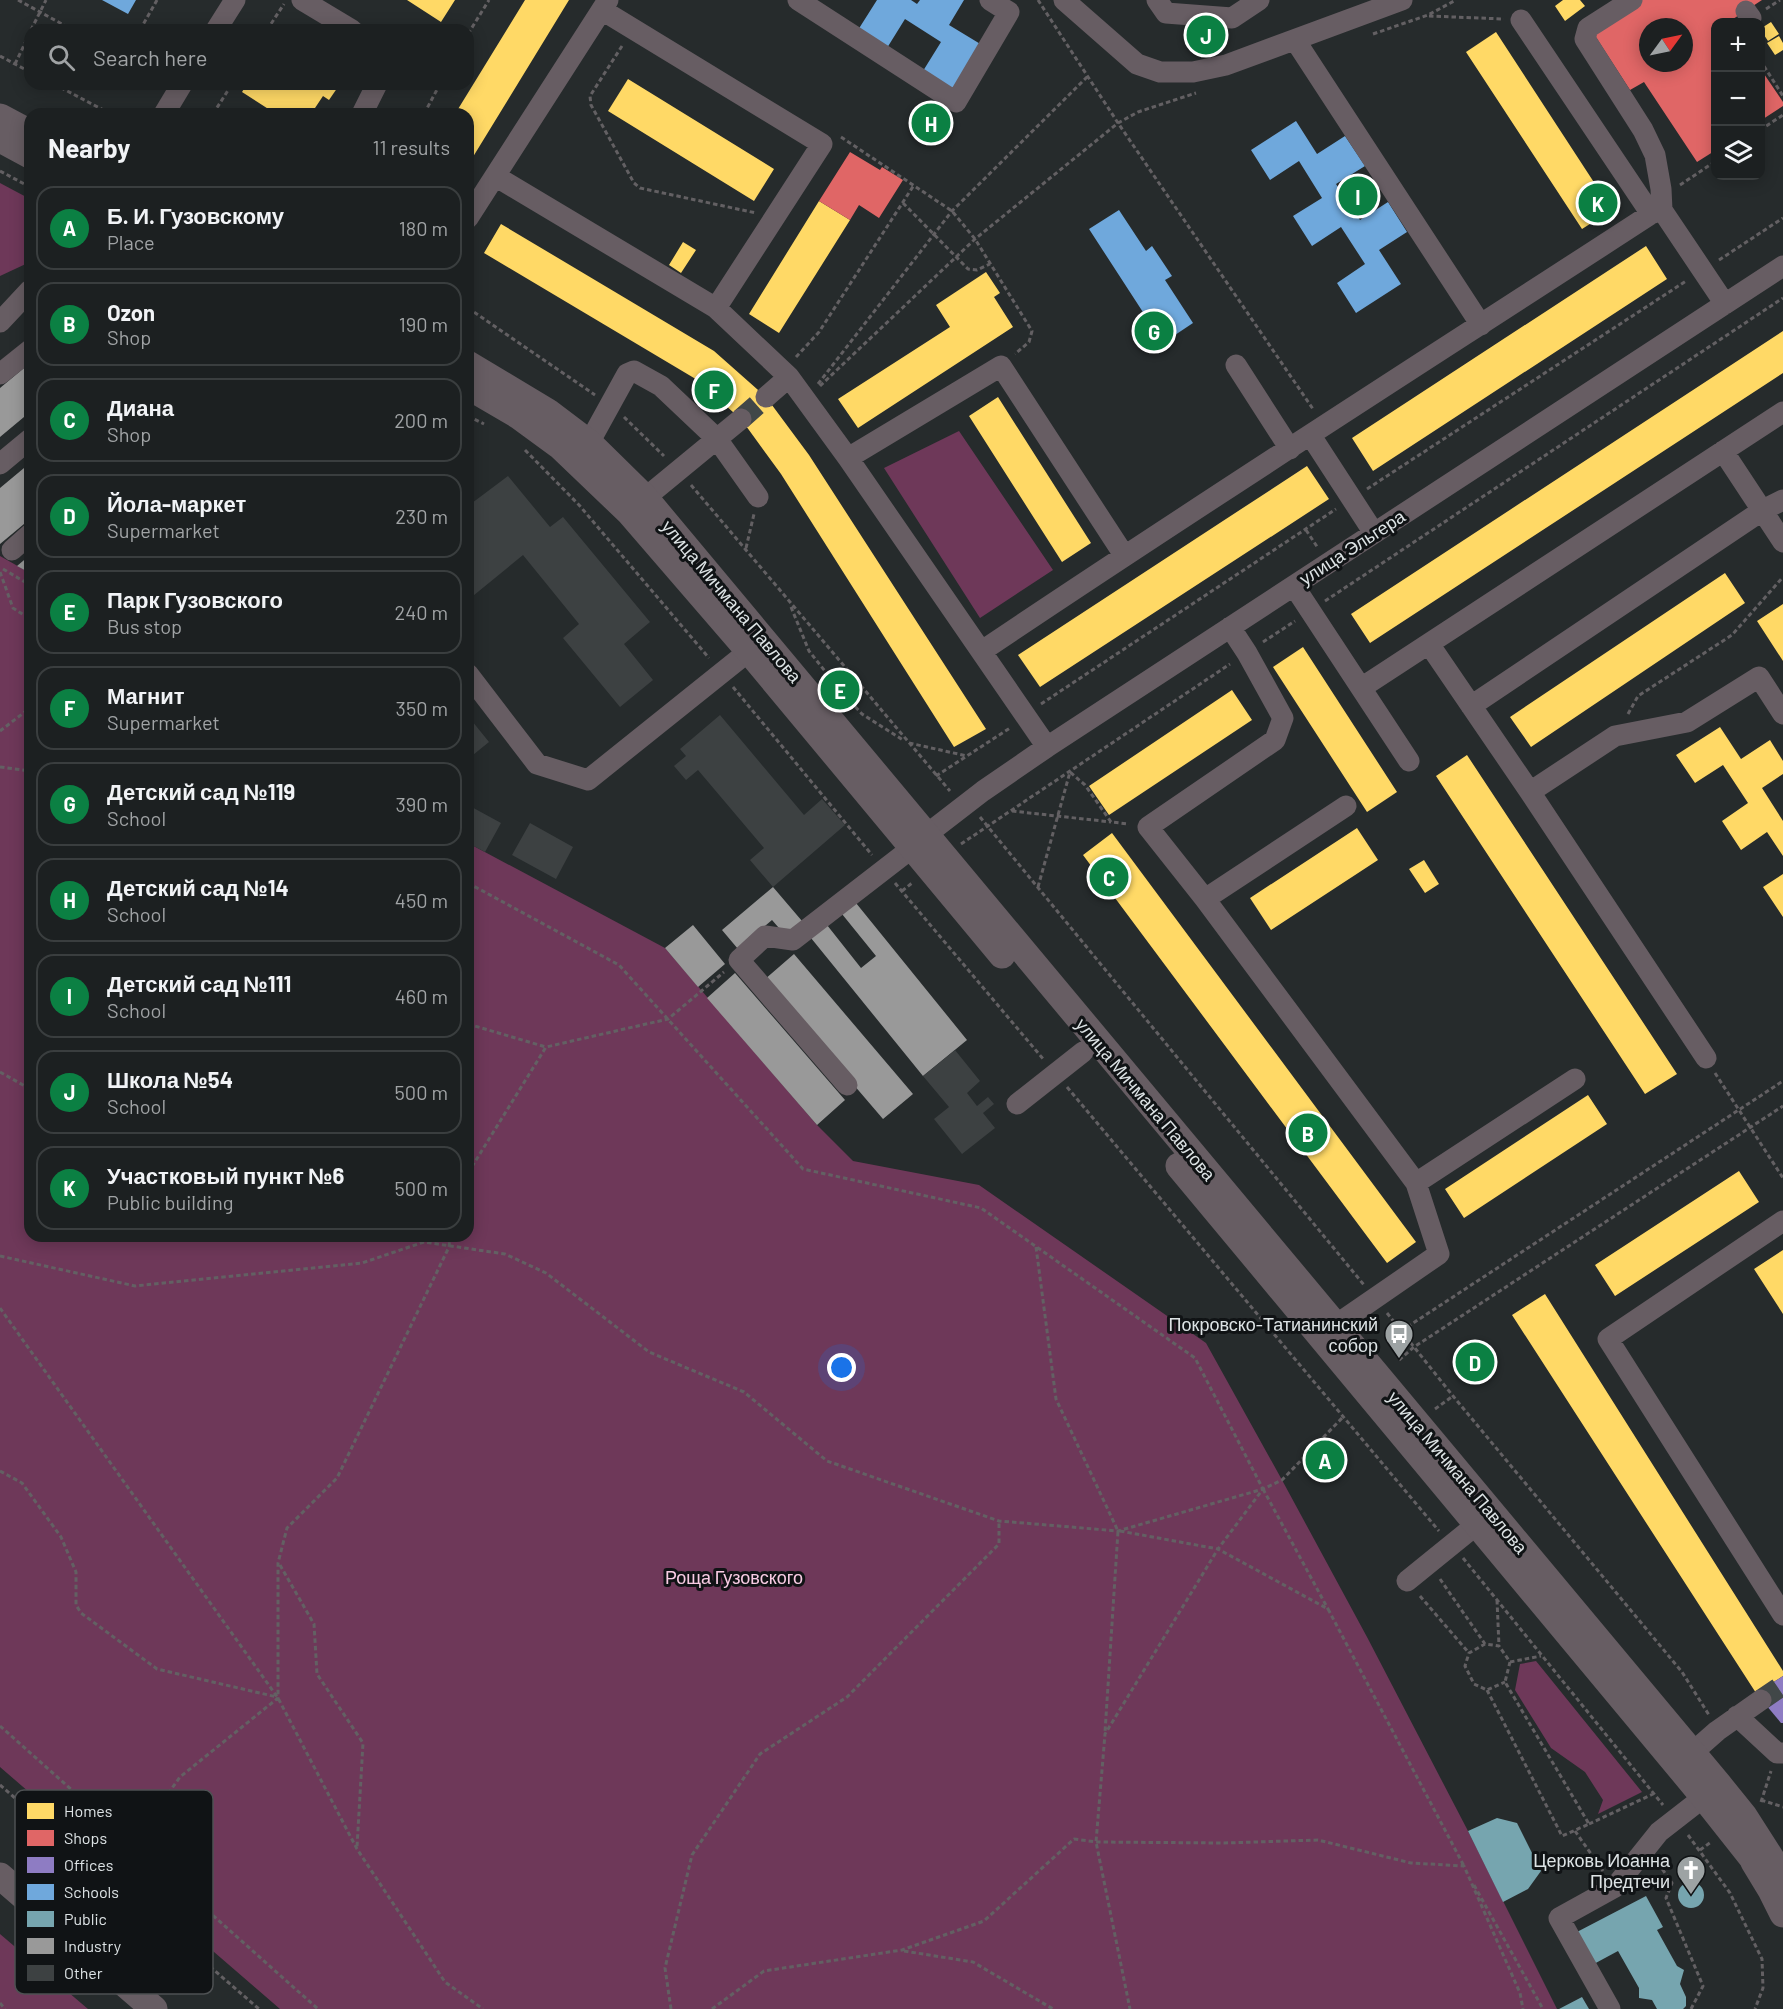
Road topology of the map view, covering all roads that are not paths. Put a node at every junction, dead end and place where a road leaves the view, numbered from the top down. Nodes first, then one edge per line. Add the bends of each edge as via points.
1 (235, 0) edge
2 (302, 0) edge
3 (798, 0) edge
4 (990, 0) edge
5 (1064, 0) edge
6 (1157, 0) edge
7 (1259, 0) edge
8 (1402, 0) edge
9 (1632, 0) edge
10 (605, 5) edge
11 (1521, 20) road end
12 (220, 24) edge
13 (342, 24) edge
14 (1295, 39) junction
15 (178, 90) edge
16 (374, 90) edge
17 (168, 108) edge
18 (365, 108) edge
19 (0, 117) edge
20 (24, 130) edge
21 (0, 139) edge
22 (24, 152) edge
23 (495, 176) junction
24 (1658, 207) junction
25 (474, 209) edge
26 (1782, 267) edge
27 (24, 296) edge
28 (1725, 304) junction
29 (716, 308) junction
30 (0, 322) edge
31 (1481, 325) junction
32 (24, 355) edge
33 (1236, 365) dead end
34 (474, 368) edge
35 (0, 374) edge
36 (785, 374) junction
37 (474, 390) edge
38 (766, 397) tunnel mouth
39 (1783, 411) edge
40 (741, 419) tunnel mouth
41 (1318, 431) junction
42 (717, 439) junction
43 (589, 443) junction
44 (24, 444) edge
45 (1290, 449) junction
46 (1723, 451) junction
47 (848, 458) junction
48 (0, 464) edge
49 (758, 497) road end
50 (1783, 500) edge
51 (637, 505) junction
52 (1763, 510) junction
53 (1374, 532) junction
54 (24, 540) edge
55 (1783, 542) edge
56 (1124, 555) junction
57 (6, 558) edge
58 (1294, 586) junction
59 (1230, 627) junction
60 (1429, 644) junction
61 (756, 645) junction
62 (982, 651) junction
63 (474, 682) edge
64 (1361, 688) junction
65 (1471, 705) junction
66 (1783, 714) edge
67 (1047, 747) junction
68 (1409, 761) dead end
69 (1530, 792) junction
70 (1346, 806) dead end
71 (919, 841) junction
72 (1205, 899) junction
73 (1090, 1046) junction
74 (1706, 1058) road end
75 (1575, 1079) dead end
76 (847, 1084) dead end
77 (1017, 1104) dead end
78 (1416, 1183) junction
79 (1783, 1221) edge
80 (1329, 1332) junction
81 (1483, 1518) junction
82 (1407, 1581) road end
83 (1783, 1615) edge
84 (1761, 1700) tunnel mouth
85 (1737, 1716) junction
86 (1780, 1753) edge
87 (1684, 1759) junction
88 (1711, 1791) junction
89 (1753, 1809) junction
90 (1783, 1841) edge
91 (1753, 1861) junction
92 (0, 1876) edge
93 (1783, 1877) edge
94 (1783, 1883) edge
95 (15, 1889) edge
96 (1783, 1914) edge
97 (137, 1994) edge
98 (154, 2009) edge
99 (1610, 2009) edge

1 - 12 street
2 - 13 street
3 - 4 street via 956,102 1009,12
5 - 14 street via 1137,63 1160,72 1193,72 1226,65
6 - 7 street via 1166,13 1232,18
8 - 14 street
9 - 24 street via 1588,28 1585,39 1643,130 1654,155
10 - 23 street
10 - 29 street via 633,29 822,144
11 - 24 street
14 - 31 street
15 - 17 street
16 - 18 street
19 - 20 main road
21 - 22 main road
23 - 25 street
23 - 29 street
24 - 28 street
24 - 31 street
26 - 28 street, улица Эльгера
27 - 30 street
28 - 53 street, улица Эльгера
29 - 36 street
31 - 41 street
32 - 35 street
33 - 45 street
34 - 43 main road, улица Мичмана Павлова via 548,412
36 - 38 street
36 - 47 street
37 - 51 main road, улица Мичмана Павлова via 519,416
39 - 46 street
40 - 42 street
41 - 45 street
41 - 53 street
42 - 43 street via 661,386 634,370 627,374
42 - 49 street
42 - 51 street
43 - 51 main road, улица Мичмана Павлова
44 - 48 street
45 - 56 street
46 - 52 street
46 - 60 street
47 - 56 street via 1001,366
47 - 62 street
50 - 52 street
51 - 61 main road, улица Мичмана Павлова
52 - 55 street
52 - 65 street
53 - 58 street, улица Эльгера
54 - 57 street
56 - 62 street
58 - 59 street, улица Эльгера
58 - 64 street
59 - 67 street, улица Эльгера
59 - 72 street via 1283,718 1275,740 1148,827
60 - 64 street
60 - 65 street
61 - 63 street via 588,780 537,764
61 - 71 main road, улица Мичмана Павлова
62 - 67 street
64 - 68 street
65 - 69 street
66 - 69 street via 1759,677 1687,722 1615,736
67 - 71 street, улица Эльгера
69 - 74 street
70 - 72 street
71 - 73 main road, улица Мичмана Павлова
71 - 76 street, улица Эльгера via 794,940 765,936 739,960
72 - 78 street
73 - 77 street
73 - 80 main road, улица Мичмана Павлова
75 - 78 street
78 - 80 street via 1439,1254
79 - 83 street via 1608,1338
80 - 81 main road, улица Мичмана Павлова
81 - 82 street
81 - 87 main road, улица Мичмана Павлова
84 - 85 street
85 - 86 street
85 - 87 street
87 - 88 main road, улица Мичмана Павлова
88 - 89 main road, улица Мичмана Павлова
88 - 91 main road, улица Мичмана Павлова
88 - 99 street via 1659,1832 1615,1887 1559,1917
89 - 90 main road via 1758,1829
89 - 93 main road, улица Мичмана Павлова
91 - 94 main road, улица Мичмана Павлова
91 - 96 main road
92 - 95 main road
97 - 98 main road

